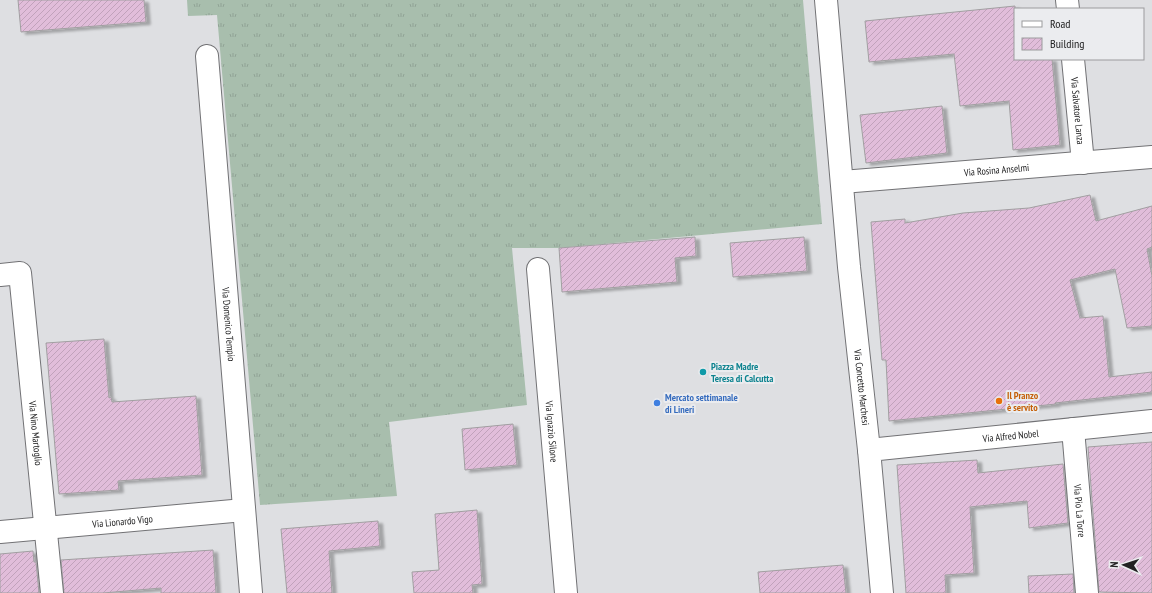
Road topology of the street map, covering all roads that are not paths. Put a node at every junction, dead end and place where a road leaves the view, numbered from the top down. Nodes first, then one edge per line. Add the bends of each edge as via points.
1 (826, 0) edge
2 (207, 56) dead end
3 (1073, 60) edge
4 (1152, 157) edge
5 (1083, 163) junction
6 (842, 182) junction
7 (538, 269) dead end
8 (10, 274) edge
9 (1152, 421) edge
10 (1073, 429) junction
11 (869, 450) junction
12 (244, 510) junction
13 (46, 527) junction
14 (0, 532) edge
15 (52, 593) edge
16 (251, 593) edge
17 (566, 593) edge
18 (882, 593) edge
19 (1086, 593) edge

1 - 6 street, Via Concetto Marchesi
2 - 12 street, Via Domenico Tempio
3 - 5 street, Via Salvatore Lanza
4 - 5 street, Via Rosina Anselmi
5 - 6 street, Via Rosina Anselmi
6 - 11 street, Via Concetto Marchesi
7 - 17 street, Via Ignazio Silone
8 - 13 street, Via Nino Martoglio
9 - 10 street, Via Alfred Nobel
10 - 11 street, Via Alfred Nobel
10 - 19 street, Via Pio La Torre
11 - 18 street, Via Concetto Marchesi
12 - 13 street, Via Lionardo Vigo
12 - 16 street, Via Domenico Tempio
13 - 14 street, Via Lionardo Vigo
13 - 15 street, Via Nino Martoglio

